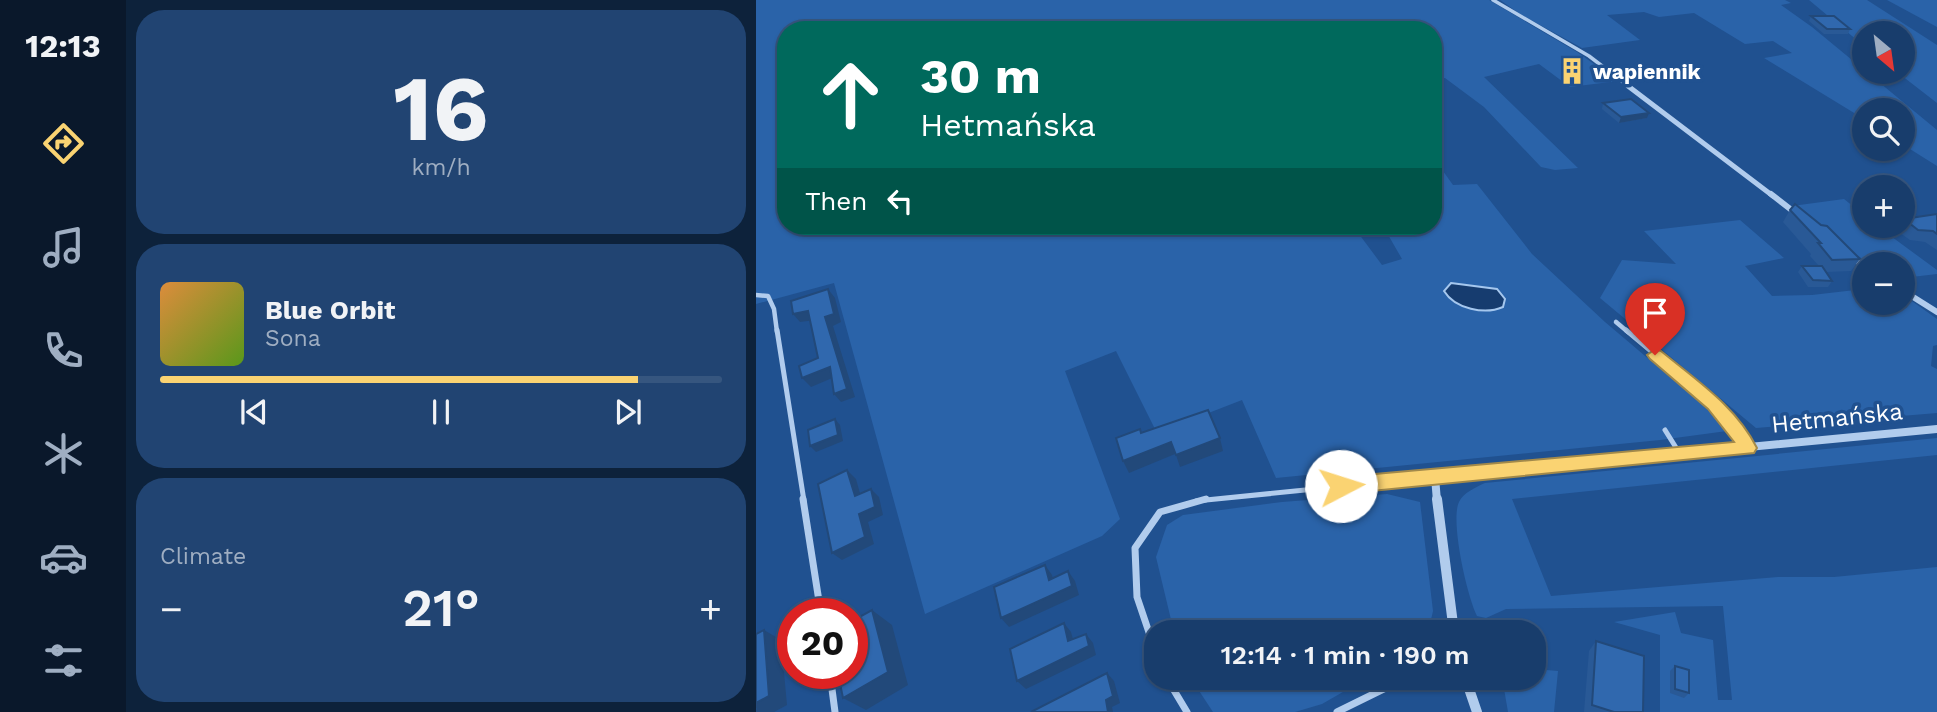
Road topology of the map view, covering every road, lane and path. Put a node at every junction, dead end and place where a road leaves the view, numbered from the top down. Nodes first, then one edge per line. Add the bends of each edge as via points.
1 (1493, 0) edge
2 (1801, 218) edge
3 (1842, 250) edge
4 (1852, 257) edge
5 (756, 295) edge
6 (1915, 298) edge
7 (1937, 312) edge
8 (1616, 321) dead end
9 (1937, 429) edge
10 (1665, 430) dead end
11 (1748, 448) junction
12 (1680, 454) junction
13 (1436, 477) junction
14 (819, 598) edge
15 (1145, 620) edge
16 (1452, 620) edge
17 (832, 689) edge
18 (1174, 690) edge
19 (1382, 690) edge
20 (1469, 690) edge
21 (835, 712) edge
22 (1187, 712) edge
23 (1337, 712) edge
24 (1477, 712) edge

1 - 2 street via 1589,56
3 - 4 street
5 - 14 lane via 768,296 774,309
6 - 7 street
8 - 11 lane via 1714,404
9 - 11 street, Hetmańska
10 - 12 lane
11 - 12 street, Hetmańska
12 - 13 street, Hetmańska
13 - 15 lane via 1214,498 1160,512 1135,548 1137,597
13 - 16 street
17 - 21 lane
18 - 22 lane
19 - 23 lane
20 - 24 street

